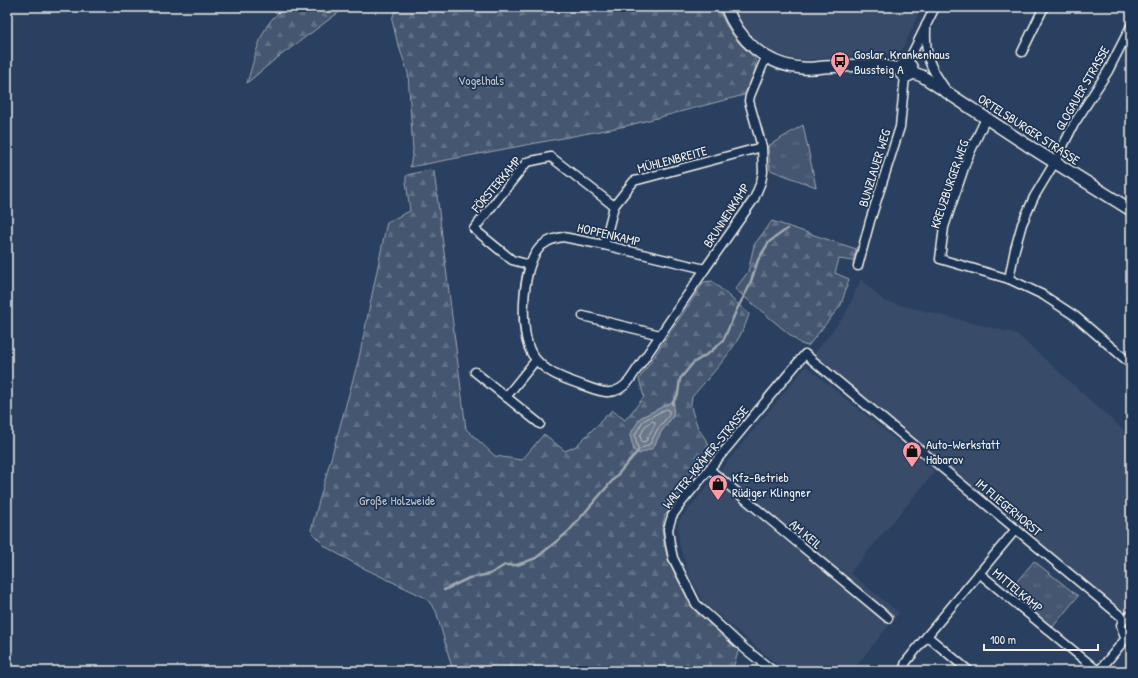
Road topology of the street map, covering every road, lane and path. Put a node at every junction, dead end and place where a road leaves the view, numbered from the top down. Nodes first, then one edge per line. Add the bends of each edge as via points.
1 (726, 7) edge
2 (935, 7) edge
3 (1044, 7) edge
4 (926, 25) junction
5 (1131, 26) edge
6 (1022, 52) dead end
7 (766, 57) junction
8 (906, 70) junction
9 (949, 94) junction
10 (986, 118) junction
11 (762, 147) junction
12 (1055, 162) junction
13 (614, 206) junction
14 (1131, 210) edge
15 (604, 245) junction
16 (530, 265) junction
17 (858, 266) dead end
18 (705, 269) junction
19 (1010, 279) junction
20 (583, 316) dead end
21 (660, 335) junction
22 (805, 354) joint
23 (536, 360) junction
24 (1131, 364) edge
25 (475, 372) dead end
26 (506, 397) junction
27 (540, 424) dead end
28 (709, 469) junction
29 (1016, 529) junction
30 (979, 573) junction
31 (1128, 617) edge
32 (888, 618) dead end
33 (927, 636) junction
34 (1129, 638) edge
35 (773, 671) edge
36 (903, 671) edge
37 (968, 671) edge
38 (1098, 671) edge

1 - 7 street, ORTELSBURGER STRASSE via 740,34
2 - 4 street
3 - 6 street
4 - 8 street
4 - 9 street via 927,56
5 - 12 street, GLOGAUER STRASSE
7 - 8 street, ORTELSBURGER STRASSE via 803,68 889,66
7 - 11 street, BRUNNENKAMP via 750,101
8 - 9 street, ORTELSBURGER STRASSE via 922,76
8 - 17 street, BUNZLAUER WEG via 900,126
9 - 10 street, ORTELSBURGER STRASSE
10 - 12 street, ORTELSBURGER STRASSE
10 - 19 street, KREUZBURGER WEG via 967,159 944,227 940,259
11 - 13 street, MÜHLENBREITE via 634,181
11 - 18 street, BRUNNENKAMP via 763,172 758,190
12 - 14 street, ORTELSBURGER STRASSE
12 - 19 street, GLOGAUER STRASSE via 1034,197 1022,224
13 - 15 street, MÜHLENBREITE
13 - 16 street, FÖRSTERKAMP via 551,157 527,162 474,229 512,260
15 - 16 street, HOPFENKAMP via 570,237 557,238 542,245
15 - 18 street, HOPFENKAMP
16 - 23 street, HOPFENKAMP via 524,310 528,346
18 - 21 street, HOPFENKAMP
19 - 24 street via 1059,304
20 - 21 street
21 - 23 street, HOPFENKAMP via 629,381 611,392 597,391 555,374
22 - 28 street, WALTER-KRÄMER-STRASSE
22 - 29 street, IM FLIEGERHORST
23 - 26 street
25 - 26 street
26 - 27 street
28 - 32 street, AM KEIL
28 - 35 street, WALTER-KRÄMER-STRASSE via 672,516 668,529 673,558 696,604
29 - 30 street, MITTELKAMP
29 - 31 street, IM FLIEGERHORST
30 - 33 street, MITTELKAMP
30 - 38 street, MITTELKAMP
31 - 34 street, IM FLIEGERHORST via 1121,629
33 - 36 street, MITTELKAMP via 906,662
33 - 37 street
34 - 38 street, MITTELKAMP

